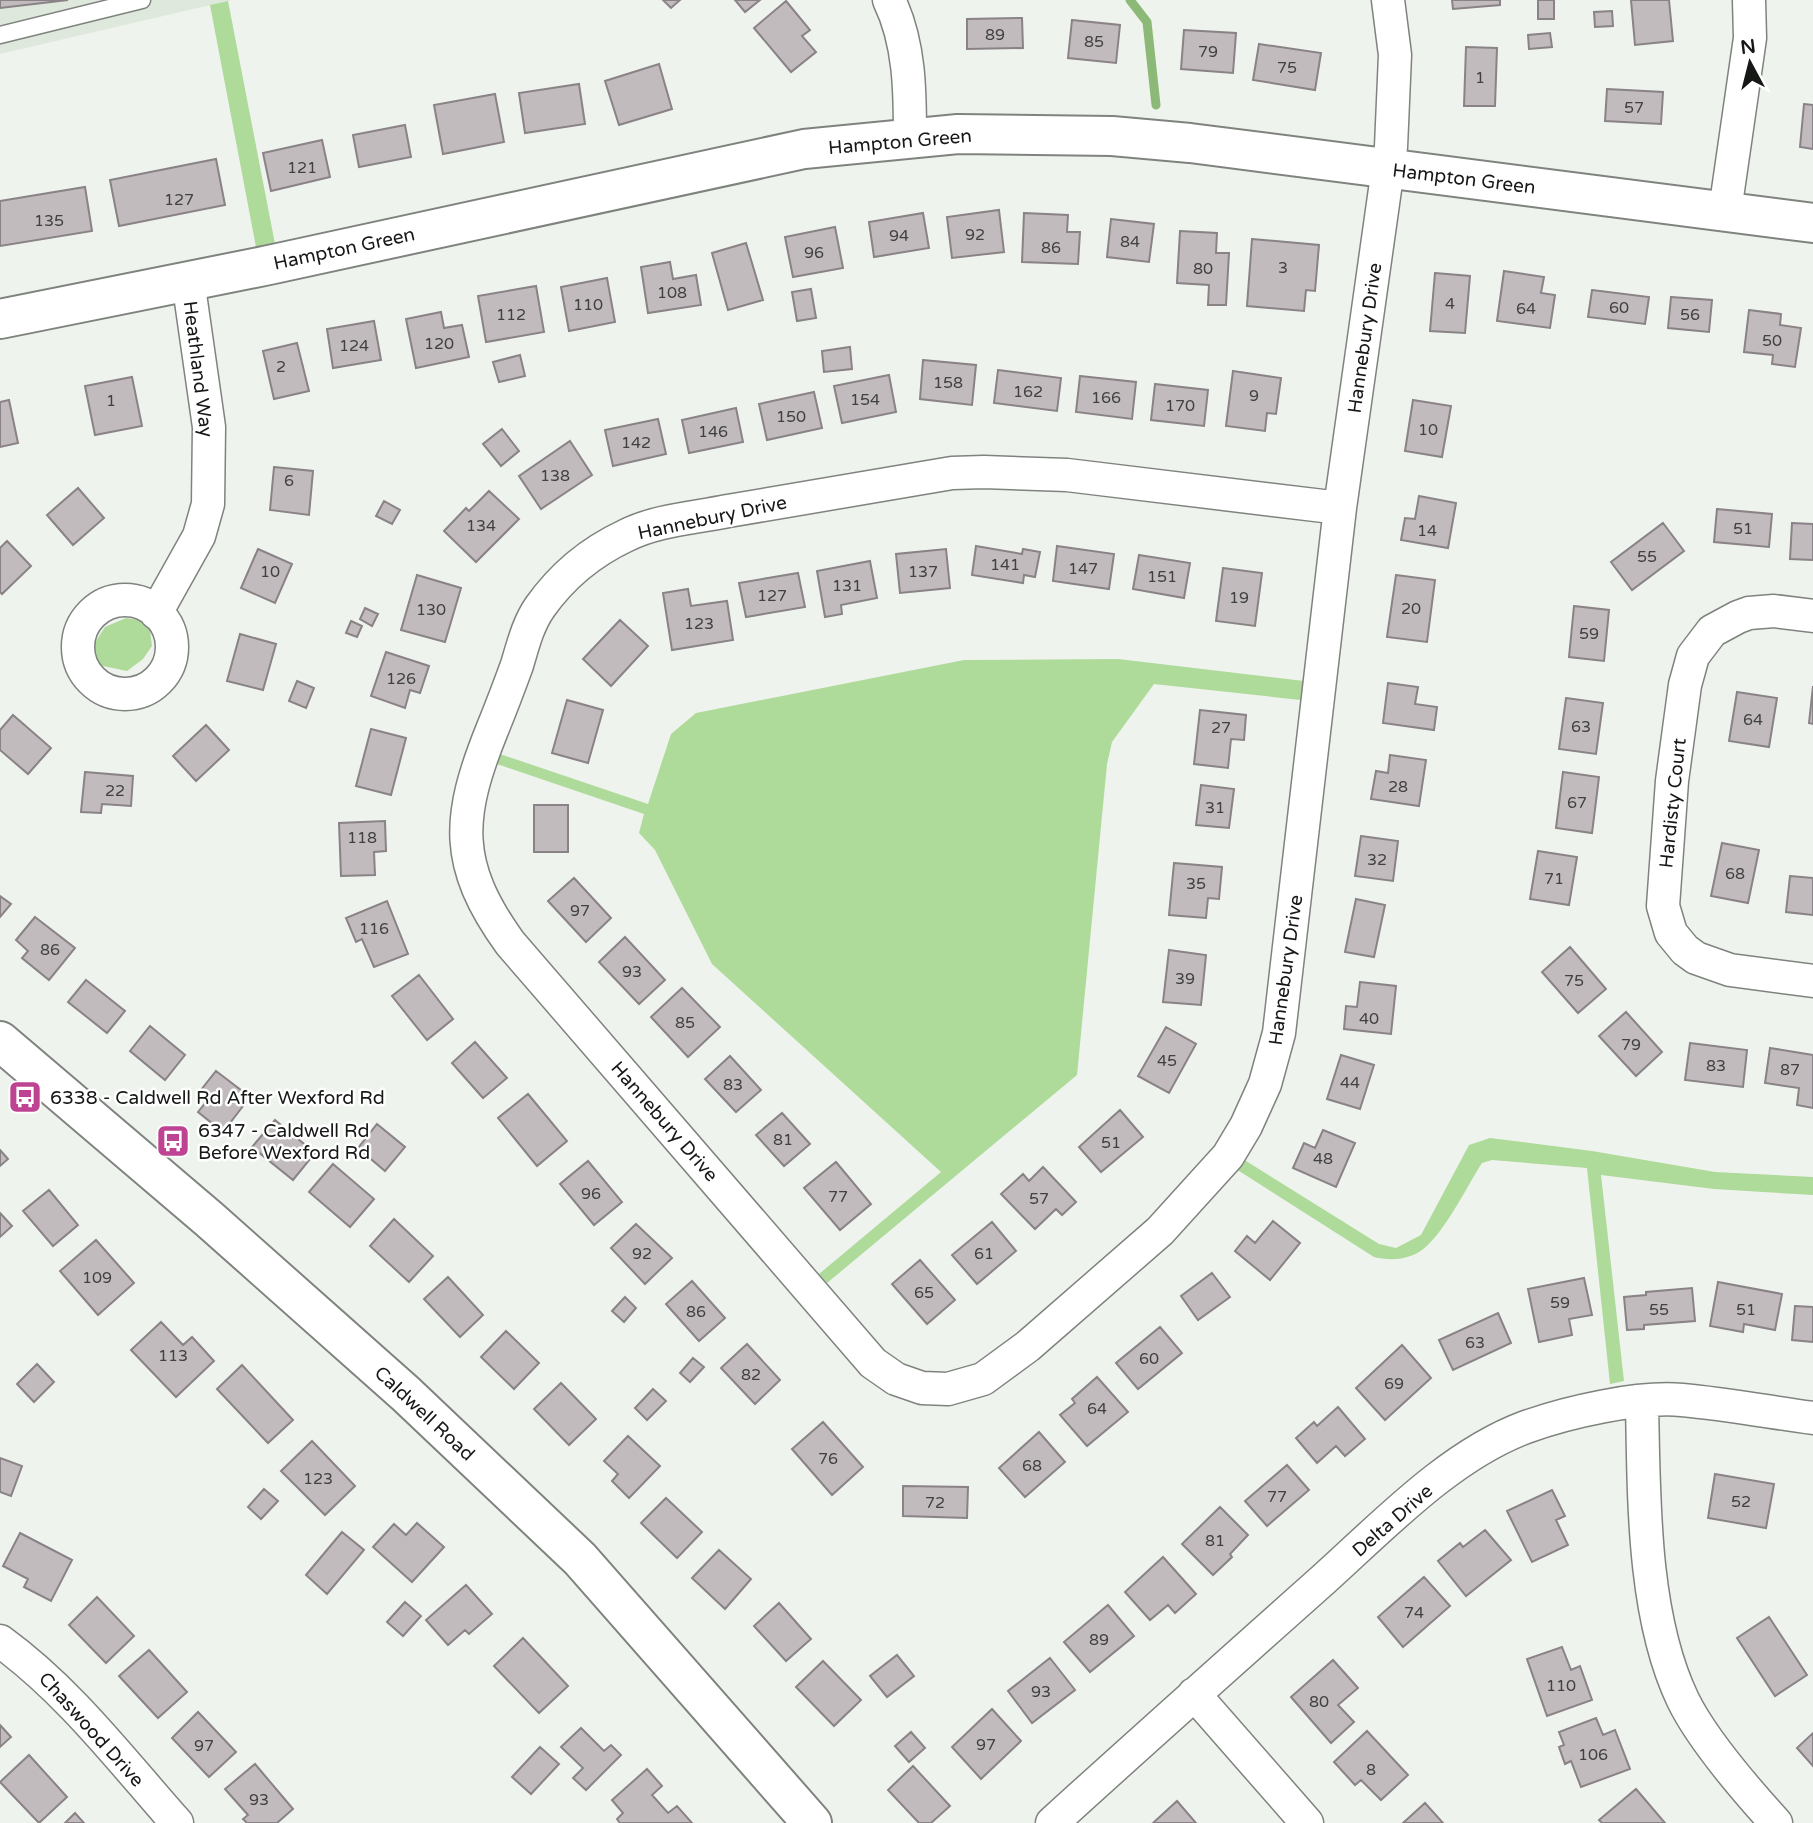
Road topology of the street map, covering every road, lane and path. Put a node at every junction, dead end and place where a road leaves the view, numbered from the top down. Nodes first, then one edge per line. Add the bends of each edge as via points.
1 (142, 0) edge
2 (889, 0) edge
3 (1388, 0) edge
4 (1749, 0) edge
5 (0, 35) edge
6 (910, 138) junction
7 (1388, 168) junction
8 (1725, 211) junction
9 (1813, 223) edge
10 (188, 280) junction
11 (0, 319) edge
12 (1340, 508) junction
13 (156, 613) dead end
14 (1813, 616) edge
15 (1813, 981) edge
16 (0, 1041) edge
17 (1642, 1402) junction
18 (1813, 1418) edge
19 (0, 1641) edge
20 (1194, 1694) junction
21 (177, 1823) edge
22 (812, 1823) edge
23 (1052, 1823) edge
24 (1307, 1823) edge
25 (1776, 1823) edge

1 - 5 lane
2 - 6 street via 907,63
3 - 7 street, Hannebury Drive via 1395,62
4 - 8 street via 1749,38
6 - 7 street, Hampton Green via 1112,136
6 - 10 street, Hampton Green via 804,149
7 - 8 street, Hampton Green
7 - 12 street, Hannebury Drive
8 - 9 street, Hampton Green
10 - 11 street, Hampton Green
10 - 13 street, Heathland Way via 209,427 208,505 199,536
12 - 12 street, Hannebury Drive via 1279,1033 1265,1084 1246,1126 1228,1156 1160,1231 1028,1346 983,1379 948,1389 922,1388 896,1379 873,1363 510,943 484,901 467,855 469,800 531,622 568,574 635,531 952,473 1067,475
14 - 15 street, Hardisty Court via 1749,613 1712,632 1693,656 1672,781 1663,906 1671,933 1696,958 1739,971
16 - 22 street, Caldwell Road via 396,1385 580,1559
17 - 18 street, Delta Drive via 1680,1400
17 - 20 street, Delta Drive via 1592,1409 1526,1427 1461,1462
17 - 25 street via 1645,1511 1660,1632 1670,1667 1683,1701 1708,1740
19 - 21 street, Chaswood Drive via 56,1687
20 - 23 street, Delta Drive
20 - 24 street

